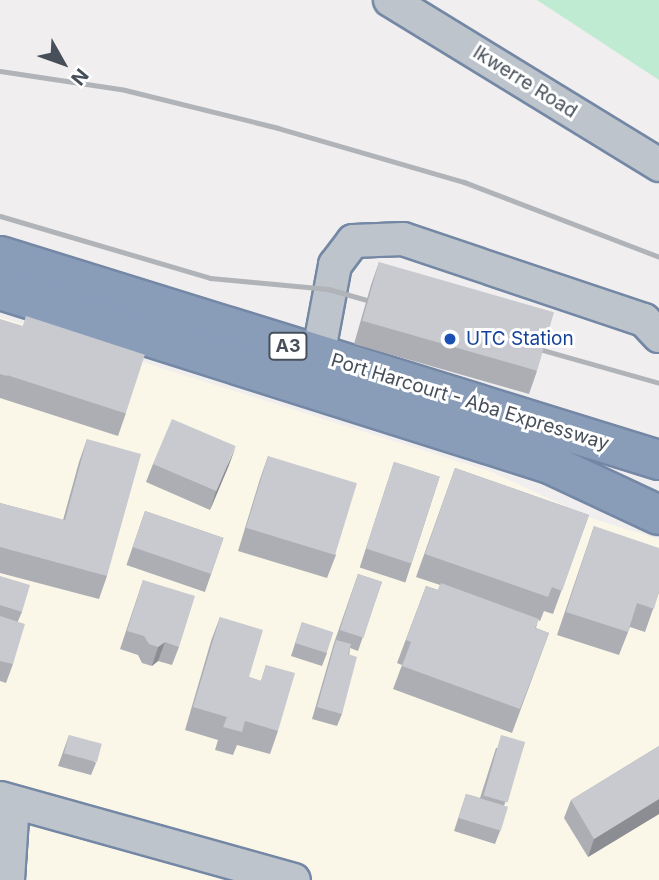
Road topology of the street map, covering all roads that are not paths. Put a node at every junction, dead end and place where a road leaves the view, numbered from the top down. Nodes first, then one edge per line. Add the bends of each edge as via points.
1 (390, 0) edge
2 (659, 165) edge
3 (0, 257) edge
4 (0, 290) edge
5 (659, 336) edge
6 (318, 356) junction
7 (659, 460) edge
8 (550, 464) junction
9 (659, 491) edge
10 (659, 515) edge
11 (6, 800) edge
12 (8, 880) edge
13 (294, 880) edge

1 - 2 street, Ikwerre Road
3 - 6 highway, Port Harcourt - Aba Expressway / A3
4 - 8 highway, Port Harcourt - Aba Expressway / A3
5 - 6 street via 644,320 403,239 354,241 335,265
6 - 7 highway, Port Harcourt - Aba Expressway / A3
8 - 9 highway
8 - 10 highway, Port Harcourt - Aba Expressway / A3
11 - 12 street
11 - 13 street

